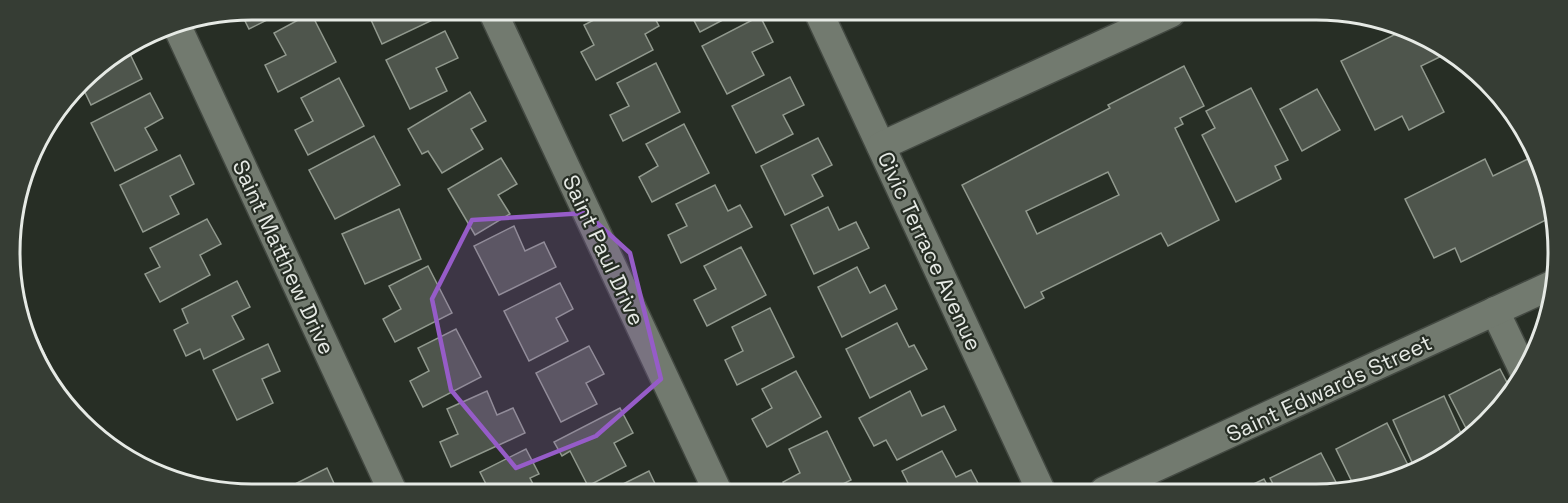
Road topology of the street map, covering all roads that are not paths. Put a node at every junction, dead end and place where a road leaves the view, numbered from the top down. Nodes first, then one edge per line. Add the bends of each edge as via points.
1 (497, 20) edge
2 (823, 20) edge
3 (1156, 20) edge
4 (179, 31) edge
5 (881, 146) junction
6 (1544, 298) edge
7 (1495, 311) junction
8 (1520, 363) edge
9 (389, 484) edge
10 (714, 484) edge
11 (1038, 484) edge
12 (1119, 484) edge

1 - 10 street, Saint Paul Drive
2 - 5 street, Civic Terrace Avenue
3 - 5 street
4 - 9 street, Saint Matthew Drive
5 - 11 street, Civic Terrace Avenue
6 - 7 street, Saint Edwards Street
7 - 8 street
7 - 12 street, Saint Edwards Street

